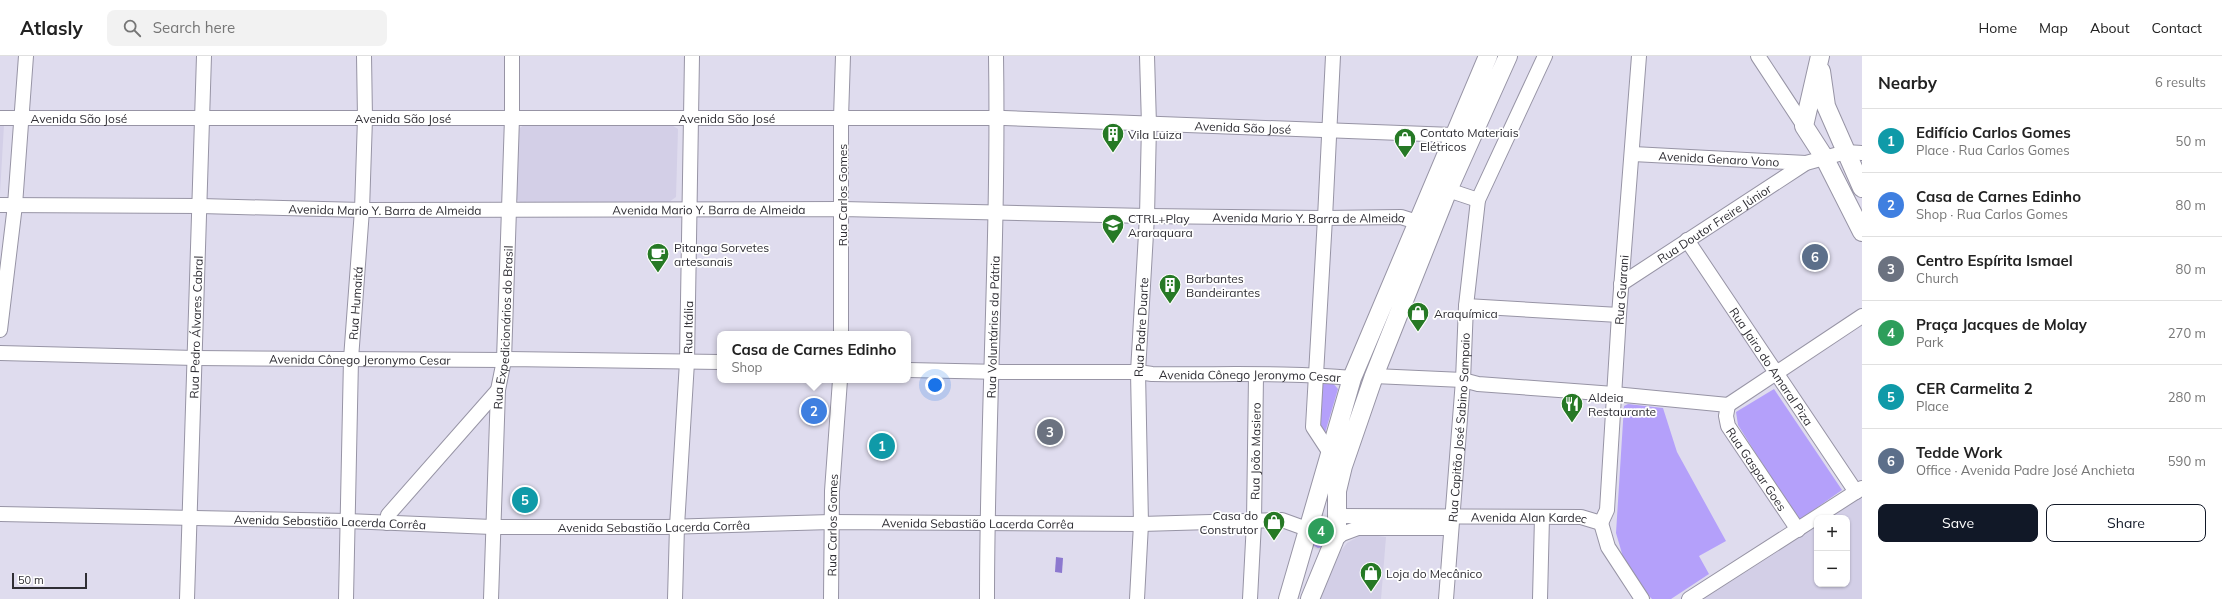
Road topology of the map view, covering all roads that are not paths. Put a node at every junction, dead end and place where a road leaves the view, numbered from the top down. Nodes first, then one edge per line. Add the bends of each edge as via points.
1 (26, 56) edge
2 (204, 56) edge
3 (364, 56) edge
4 (512, 56) edge
5 (692, 56) edge
6 (843, 56) edge
7 (996, 56) edge
8 (1147, 56) edge
9 (1333, 56) edge
10 (1508, 56) edge
11 (1546, 56) edge
12 (1639, 56) edge
13 (1758, 56) edge
14 (1819, 57) edge
15 (1485, 60) edge
16 (202, 117) junction
17 (0, 118) edge
18 (22, 118) junction
19 (365, 118) junction
20 (512, 118) junction
21 (690, 118) junction
22 (841, 118) junction
23 (997, 118) junction
24 (1149, 125) junction
25 (1804, 126) junction
26 (1329, 130) junction
27 (1453, 135) junction
28 (1854, 153) edge
29 (1633, 154) junction
30 (1824, 157) junction
31 (1806, 163) junction
32 (1862, 188) edge
33 (1448, 190) junction
34 (1478, 200) junction
35 (0, 205) edge
36 (15, 206) junction
37 (200, 206) junction
38 (510, 209) junction
39 (688, 209) junction
40 (842, 209) junction
41 (362, 210) junction
42 (997, 212) junction
43 (1147, 216) junction
44 (1326, 218) junction
45 (1417, 222) junction
46 (1862, 232) edge
47 (1687, 240) junction
48 (1621, 284) junction
49 (1466, 306) junction
50 (1619, 316) junction
51 (1862, 316) edge
52 (0, 330) edge
53 (842, 331) edge
54 (0, 353) edge
55 (195, 358) junction
56 (351, 359) junction
57 (504, 360) junction
58 (687, 362) junction
59 (717, 362) edge
60 (911, 370) edge
61 (990, 372) junction
62 (1138, 372) junction
63 (1314, 374) junction
64 (1775, 374) junction
65 (1256, 376) junction
66 (1374, 376) junction
67 (1352, 378) junction
68 (1463, 380) junction
69 (840, 383) edge
70 (498, 390) junction
71 (1614, 394) junction
72 (1728, 405) junction
73 (1330, 453) junction
74 (1859, 490) edge
75 (0, 514) edge
76 (1336, 516) junction
77 (1542, 517) junction
78 (190, 518) junction
79 (347, 521) junction
80 (831, 522) junction
81 (987, 522) junction
82 (1254, 522) junction
83 (1309, 522) junction
84 (387, 523) junction
85 (1452, 523) junction
86 (1601, 523) junction
87 (1141, 524) junction
88 (677, 526) junction
89 (492, 527) junction
90 (1798, 530) junction
91 (1302, 546) junction
92 (1332, 548) junction
93 (187, 599) edge
94 (346, 599) edge
95 (491, 599) edge
96 (675, 599) edge
97 (831, 599) edge
98 (987, 599) edge
99 (1137, 599) edge
100 (1250, 599) edge
101 (1288, 599) edge
102 (1310, 599) edge
103 (1446, 599) edge
104 (1540, 599) edge
105 (1642, 599) edge
106 (1689, 599) edge

1 - 18 street
2 - 16 street, Rua Pedro Álvares Cabral
3 - 19 street, Rua Humaitá
4 - 20 street, Rua Expedicionários do Brasil
5 - 21 street, Rua Itália
6 - 22 street, Rua Carlos Gomes
7 - 23 street, Rua Voluntários da Pátria
8 - 24 street, Rua Padre Duarte
9 - 26 street
10 - 33 main road
11 - 34 street, Rua Capitão José Sabino Sampaio
12 - 29 street, Rua Guarani
13 - 25 street
14 - 25 main road
14 - 28 main road via 1826,106
15 - 27 main road
16 - 18 street, Avenida São José
16 - 19 street, Avenida São José
16 - 37 street, Rua Pedro Álvares Cabral
17 - 18 street, Avenida São José
18 - 36 street
19 - 20 street, Avenida São José
19 - 41 street, Rua Humaitá
20 - 21 street, Avenida São José
20 - 38 street, Rua Expedicionários do Brasil
21 - 22 street, Avenida São José
21 - 39 street, Rua Itália
22 - 23 street, Avenida São José
22 - 40 street, Rua Carlos Gomes
23 - 24 street, Avenida São José
23 - 42 street, Rua Voluntários da Pátria
24 - 26 street, Avenida São José
24 - 43 street, Rua Padre Duarte
25 - 30 main road
26 - 27 street, Avenida São José
26 - 44 street
27 - 45 main road
28 - 30 street
28 - 32 main road
29 - 31 street, Avenida Genaro Vono
29 - 48 street, Rua Guarani
30 - 31 street
30 - 46 main road
31 - 47 street, Rua Doutor Freire Júnior
33 - 34 street
33 - 66 main road
34 - 49 street, Rua Capitão José Sabino Sampaio
35 - 36 street, Avenida Mario Y. Barra de Almeida
36 - 37 street, Avenida Mario Y. Barra de Almeida
36 - 52 street
37 - 41 street, Avenida Mario Y. Barra de Almeida
37 - 55 street, Rua Pedro Álvares Cabral
38 - 39 street, Avenida Mario Y. Barra de Almeida
38 - 41 street, Avenida Mario Y. Barra de Almeida
38 - 57 street, Rua Expedicionários do Brasil
39 - 40 street, Avenida Mario Y. Barra de Almeida
39 - 58 street, Rua Itália
40 - 42 street, Avenida Mario Y. Barra de Almeida
40 - 53 street, Rua Carlos Gomes
41 - 56 street, Rua Humaitá
42 - 43 street, Avenida Mario Y. Barra de Almeida
42 - 61 street, Rua Voluntários da Pátria
43 - 44 street, Avenida Mario Y. Barra de Almeida
43 - 62 street, Rua Padre Duarte
44 - 45 street, Avenida Mario Y. Barra de Almeida via 1401,217
44 - 63 street
45 - 67 main road
47 - 48 street, Rua Doutor Freire Júnior
47 - 64 street, Rua Jairo do Amaral Piza
48 - 50 street, Rua Guarani
49 - 50 street
49 - 68 street, Rua Capitão José Sabino Sampaio
50 - 71 street, Rua Guarani
51 - 64 street
54 - 55 street, Avenida Cônego Jeronymo Cesar
55 - 56 street, Avenida Cônego Jeronymo Cesar
55 - 78 street, Rua Pedro Álvares Cabral
56 - 57 street, Avenida Cônego Jeronymo Cesar
56 - 79 street, Rua Humaitá
57 - 58 street, Avenida Cônego Jeronymo Cesar via 508,358
57 - 70 street, Rua Expedicionários do Brasil
58 - 59 street, Avenida Cônego Jeronymo Cesar
58 - 88 street, Rua Itália
60 - 61 street, Avenida Cônego Jeronymo Cesar
61 - 62 street, Avenida Cônego Jeronymo Cesar
61 - 81 street, Rua Voluntários da Pátria
62 - 65 street, Avenida Cônego Jeronymo Cesar
62 - 87 street, Rua Padre Duarte
63 - 65 street, Avenida Cônego Jeronymo Cesar
63 - 67 street, Avenida Cônego Jeronymo Cesar
63 - 73 street via 1312,427
64 - 72 street
64 - 74 street, Rua Jairo do Amaral Piza
65 - 82 street, Rua João Masiero
66 - 68 street
66 - 76 main road via 1343,466 1337,491
67 - 73 main road
68 - 71 street via 1478,384
68 - 85 street, Rua Capitão José Sabino Sampaio
69 - 80 street, Rua Carlos Gomes
70 - 84 street via 388,515
70 - 89 street, Rua Expedicionários do Brasil
71 - 72 street
71 - 86 street, Rua Guarani via 1607,510
72 - 90 street, Rua Gaspar Goes via 1728,426
73 - 83 main road
74 - 90 street
75 - 78 street, Avenida Sebastião Lacerda Corrêa
76 - 83 main road via 1328,513
76 - 85 street, Avenida Alan Kardec
76 - 92 main road via 1337,529
77 - 85 street, Avenida Alan Kardec
77 - 86 street, Avenida Alan Kardec via 1581,517
77 - 104 street
78 - 79 street, Avenida Sebastião Lacerda Corrêa
78 - 93 street, Rua Pedro Álvares Cabral
79 - 84 street, Avenida Sebastião Lacerda Corrêa
79 - 94 street, Rua Humaitá
80 - 81 street, Avenida Sebastião Lacerda Corrêa
80 - 88 street, Avenida Sebastião Lacerda Corrêa
80 - 97 street, Rua Carlos Gomes
81 - 87 street, Avenida Sebastião Lacerda Corrêa
81 - 98 street, Rua Voluntários da Pátria
82 - 83 street, Avenida Sebastião Lacerda Corrêa
82 - 87 street, Avenida Sebastião Lacerda Corrêa
82 - 100 street, Rua João Masiero
83 - 91 main road
84 - 89 street, Avenida Sebastião Lacerda Corrêa
85 - 92 street, Avenida Alan Kardec via 1358,528 1342,534
85 - 103 street, Rua Capitão José Sabino Sampaio
86 - 105 street via 1608,547
87 - 99 street, Rua Padre Duarte
88 - 89 street, Avenida Sebastião Lacerda Corrêa
88 - 96 street, Rua Itália
89 - 95 street, Rua Expedicionários do Brasil
90 - 106 street
91 - 92 main road via 1314,556 1322,557
91 - 101 main road
92 - 102 main road

